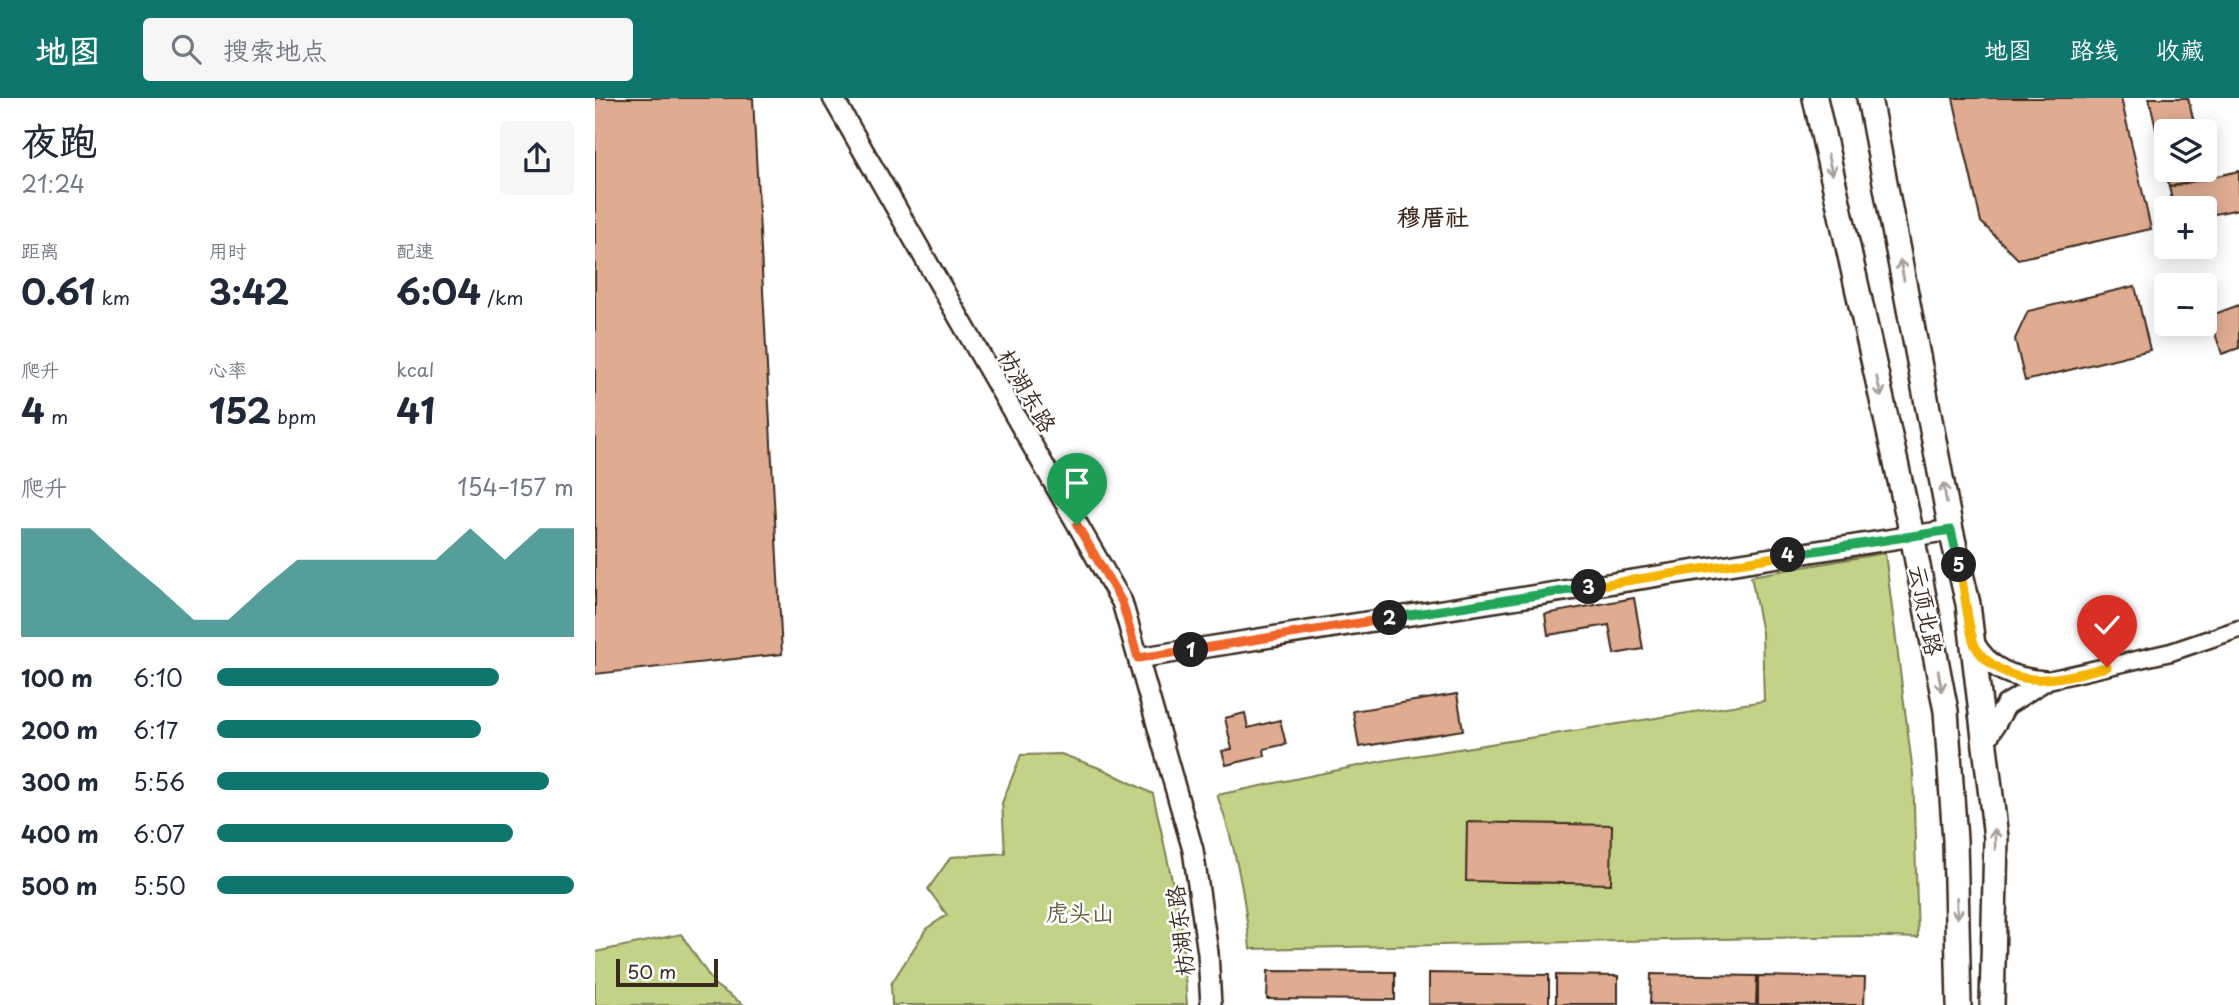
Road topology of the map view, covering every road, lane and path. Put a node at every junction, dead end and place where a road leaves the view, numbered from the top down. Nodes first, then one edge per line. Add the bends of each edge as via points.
1 (833, 98) edge
2 (1815, 98) edge
3 (1869, 98) edge
4 (1951, 530) junction
5 (1912, 535) junction
6 (2239, 629) edge
7 (1973, 641) junction
8 (1138, 658) junction
9 (2044, 681) junction
10 (1985, 742) junction
11 (1211, 1005) edge
12 (1959, 1005) edge
13 (1992, 1005) edge

1 - 8 street, 枋湖东路 via 1122,602
2 -> 5 main road, 云顶北路
4 -> 3 main road, 云顶北路
4 - 5 street
4 - 7 main road, 云顶北路
5 - 8 street
5 -> 12 main road, 云顶北路 via 1946,711
6 - 9 street via 2171,652
7 - 9 street via 1996,668 2015,678
7 - 10 main road, 云顶北路
8 - 11 street, 枋湖东路 via 1193,850
9 - 10 street via 2006,705
13 -> 10 main road, 云顶北路 via 1996,838

